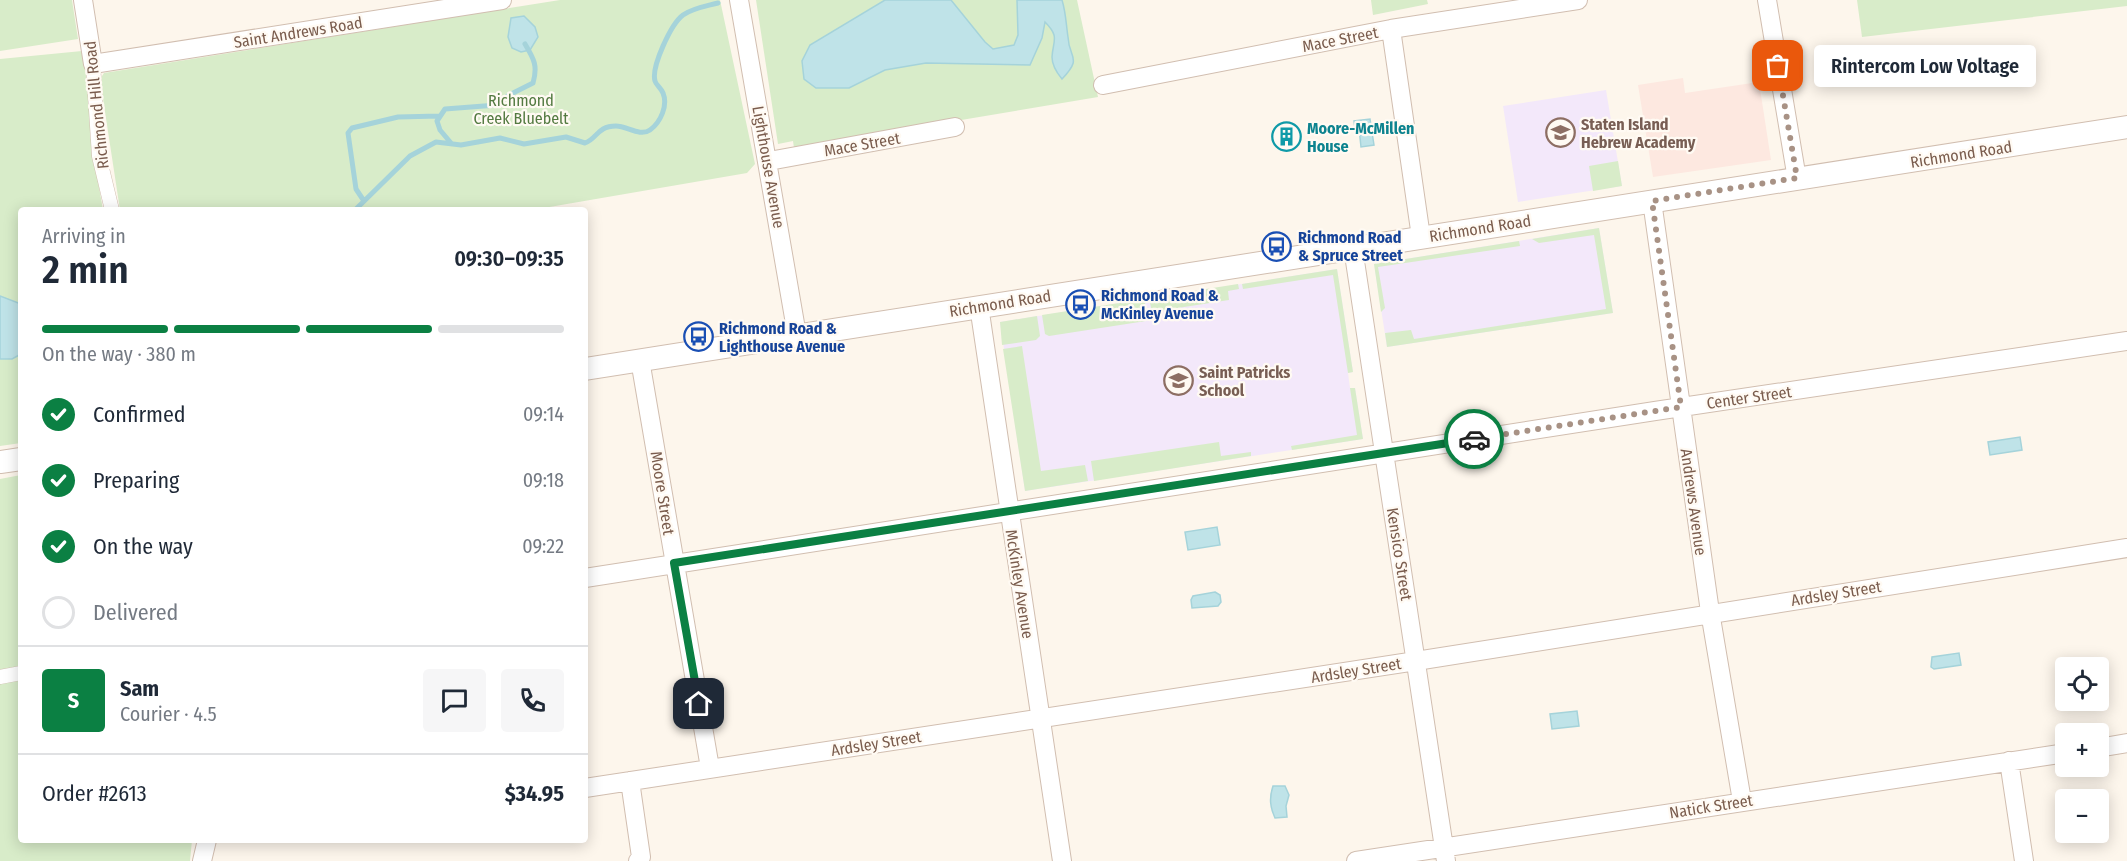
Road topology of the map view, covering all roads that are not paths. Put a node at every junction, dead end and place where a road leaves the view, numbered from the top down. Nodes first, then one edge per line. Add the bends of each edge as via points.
1 (82, 0) edge
2 (502, 0) edge
3 (739, 0) edge
4 (1578, 0) edge
5 (1767, 0) edge
6 (1390, 29) junction
7 (93, 64) junction
8 (1103, 85) dead end
9 (2127, 127) edge
10 (955, 128) dead end
11 (769, 161) junction
12 (1797, 178) junction
13 (1652, 201) junction
14 (111, 207) edge
15 (1421, 237) junction
16 (1353, 248) junction
17 (979, 306) junction
18 (797, 335) junction
19 (2127, 341) edge
20 (640, 360) junction
21 (588, 369) edge
22 (1681, 407) junction
23 (1385, 453) junction
24 (18, 459) edge
25 (0, 462) edge
26 (1010, 511) junction
27 (2127, 548) edge
28 (674, 563) junction
29 (588, 577) edge
30 (1710, 612) junction
31 (1416, 661) junction
32 (18, 674) edge
33 (0, 677) edge
34 (1041, 718) junction
35 (2127, 743) edge
36 (2109, 746) edge
37 (2055, 755) edge
38 (2009, 761) junction
39 (710, 768) junction
40 (630, 781) junction
41 (588, 788) edge
42 (1742, 801) junction
43 (206, 843) edge
44 (1445, 854) edge
45 (202, 861) edge
46 (638, 861) edge
47 (1062, 861) edge
48 (1356, 861) edge
49 (2025, 861) edge

1 - 7 street, Richmond Hill Road
2 - 7 street, Saint Andrews Road
3 - 11 street, Lighthouse Avenue
4 - 6 street, Mace Street
5 - 12 street
6 - 8 street, Mace Street
6 - 15 street
7 - 14 street, Richmond Hill Road via 99,156
9 - 12 street, Richmond Road
10 - 11 street, Mace Street
11 - 18 street, Lighthouse Avenue
12 - 13 street, Richmond Road
13 - 15 street, Richmond Road
13 - 22 street, Andrews Avenue
15 - 16 street, Richmond Road
16 - 17 street, Richmond Road
16 - 23 street, Kensico Street
17 - 18 street, Richmond Road
17 - 26 street, McKinley Avenue
18 - 20 street, Richmond Road
19 - 22 street, Center Street
20 - 21 street, Richmond Road
20 - 28 street, Moore Street
22 - 23 street, Center Street
22 - 30 street, Andrews Avenue
23 - 26 street, Center Street
23 - 31 street, Kensico Street
24 - 25 street
26 - 28 street, Center Street
26 - 34 street, McKinley Avenue
27 - 30 street, Ardsley Street
28 - 29 street, Center Street
28 - 39 street, Moore Street
30 - 31 street, Ardsley Street
30 - 42 street, Andrews Avenue
31 - 34 street, Ardsley Street
31 - 44 street, Kensico Street
32 - 33 street
34 - 39 street, Ardsley Street
34 - 47 street, McKinley Avenue
35 - 36 street
37 - 38 street, Natick Street
38 - 42 street, Natick Street
38 - 49 street
39 - 40 street, Ardsley Street
40 - 41 street, Ardsley Street
40 - 46 street via 641,857
42 - 44 street, Natick Street
43 - 45 street
44 - 48 street, Natick Street

